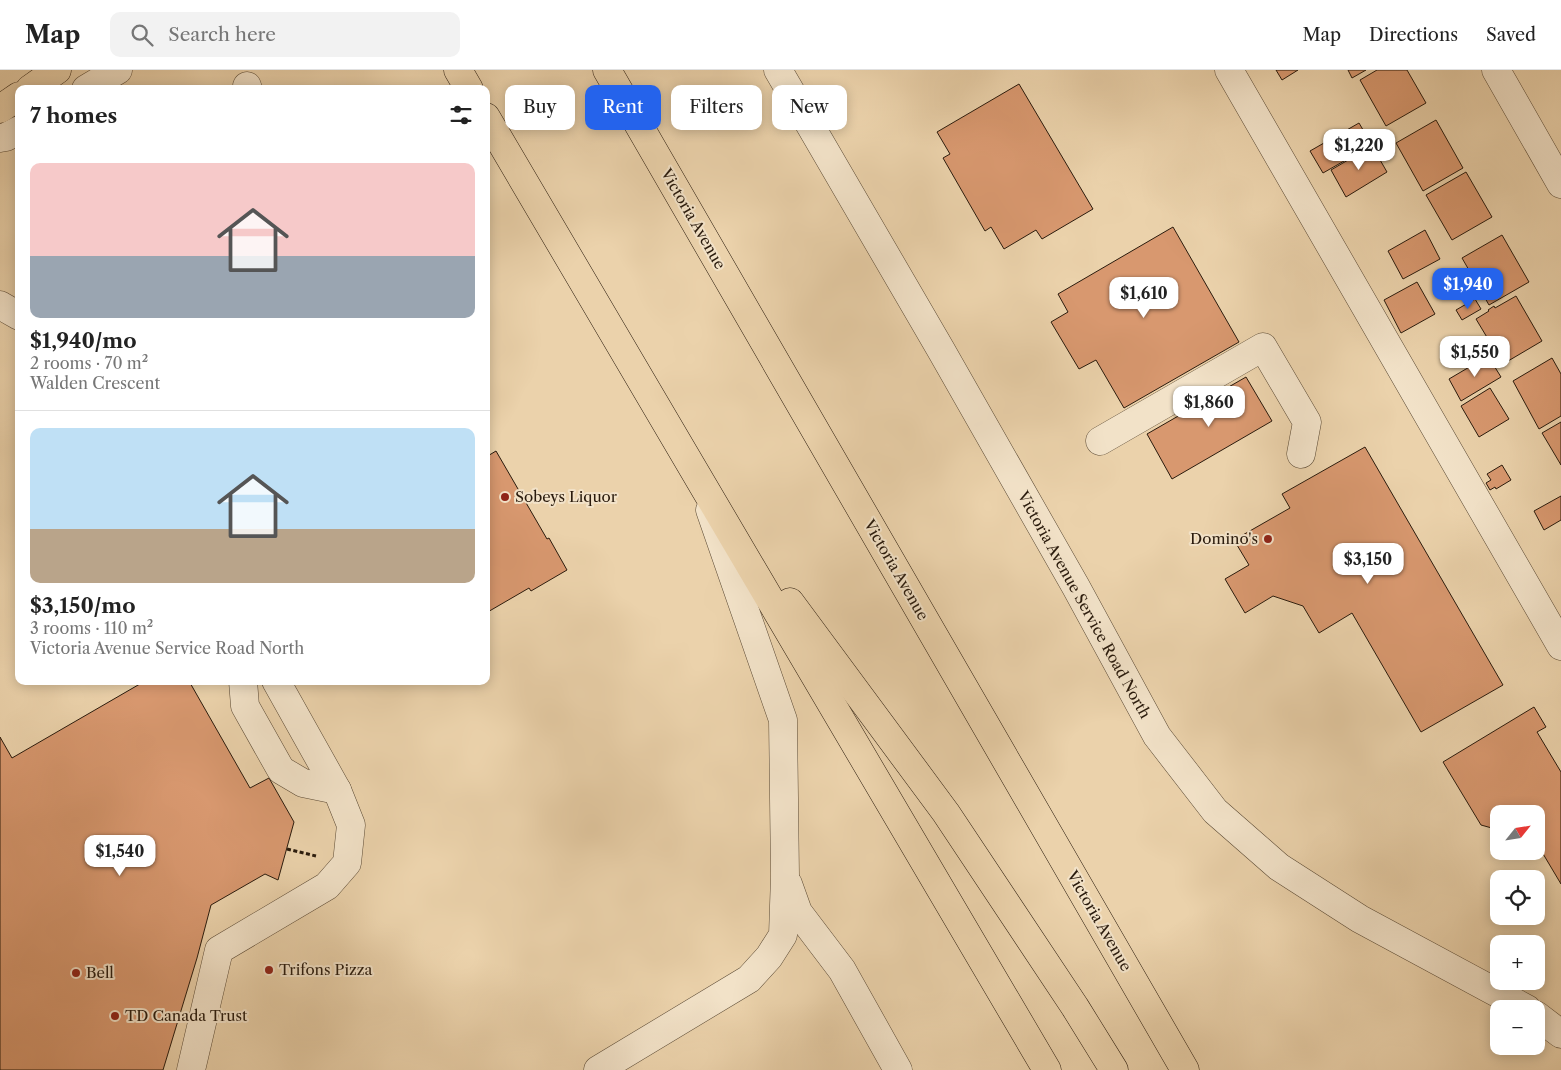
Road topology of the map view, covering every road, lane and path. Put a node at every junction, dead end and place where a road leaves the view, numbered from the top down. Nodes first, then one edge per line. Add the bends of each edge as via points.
1 (57, 70) edge
2 (118, 70) edge
3 (458, 70) edge
4 (607, 70) edge
5 (778, 70) edge
6 (1229, 70) edge
7 (1496, 70) edge
8 (36, 85) edge
9 (93, 85) edge
10 (467, 85) edge
11 (15, 99) edge
12 (0, 109) edge
13 (490, 124) edge
14 (15, 132) edge
15 (0, 138) edge
16 (1561, 184) edge
17 (0, 305) edge
18 (15, 314) edge
19 (1100, 441) dead end
20 (1301, 454) dead end
21 (700, 480) junction
22 (1561, 646) edge
23 (243, 685) edge
24 (278, 685) edge
25 (337, 790) junction
26 (785, 876) junction
27 (1510, 1000) edge
28 (1545, 1022) edge
29 (1561, 1034) edge
30 (604, 1068) edge
31 (191, 1070) edge
32 (898, 1070) edge
33 (1048, 1070) edge
34 (1114, 1070) edge
35 (1185, 1070) edge

1 - 8 highway
2 - 9 street
3 - 10 highway
4 - 35 highway, Victoria Avenue
5 - 27 street, Victoria Avenue Service Road North via 941,350 1157,736 1215,811 1279,867 1360,920
6 - 22 street
7 - 16 street
11 - 12 highway
13 - 21 highway
14 - 15 street
17 - 18 street
19 - 20 street via 1263,347 1307,422
21 - 26 street via 783,720
21 - 33 highway
21 - 34 highway via 946,813
23 - 25 street via 244,706 281,770 303,783
24 - 25 street
25 - 31 street via 351,825 346,862 327,886 219,950
26 - 30 street via 783,935 769,957 749,978
26 - 32 street via 798,912 842,970
28 - 29 street

